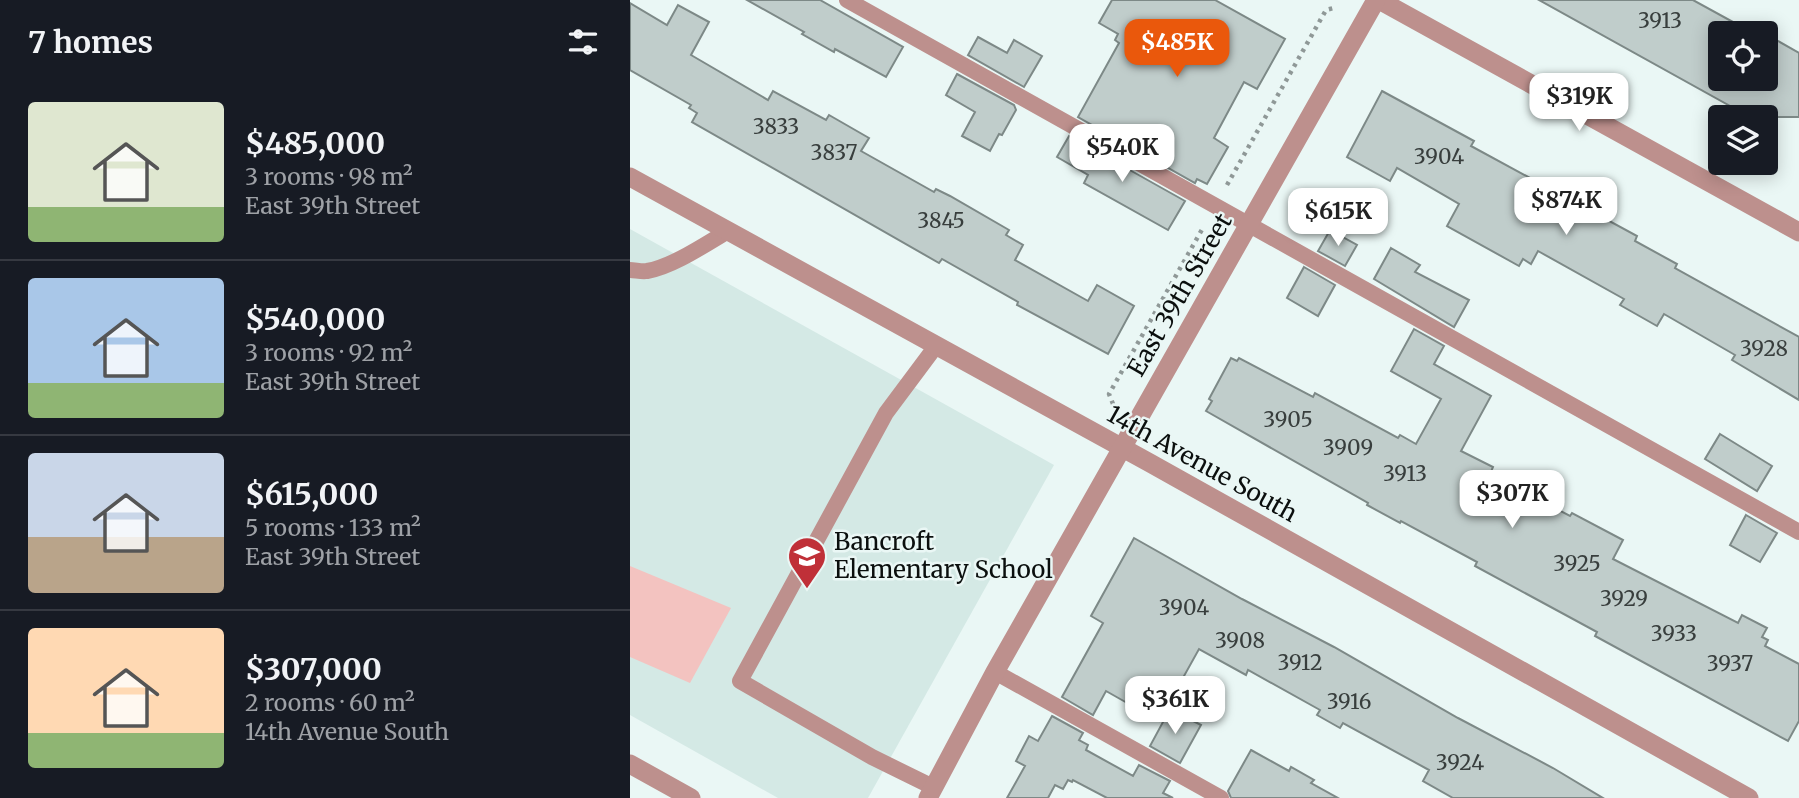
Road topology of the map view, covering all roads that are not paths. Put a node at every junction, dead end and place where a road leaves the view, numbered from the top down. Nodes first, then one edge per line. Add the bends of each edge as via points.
1 (847, 0) edge
2 (1377, 0) edge
3 (630, 177) edge
4 (1249, 224) junction
5 (727, 231) junction
6 (1799, 232) edge
7 (630, 270) edge
8 (936, 346) junction
9 (1123, 449) junction
10 (1799, 532) edge
11 (995, 672) junction
12 (630, 764) edge
13 (930, 793) edge
14 (691, 798) edge
15 (1222, 798) edge
16 (1749, 798) edge

1 - 4 lane
2 - 4 street, East 39th Street
2 - 6 street
3 - 5 street, 14th Avenue South
4 - 9 street, East 39th Street
4 - 10 lane
5 - 7 lane via 665,264 647,271
5 - 8 street, 14th Avenue South
8 - 9 street, 14th Avenue South
8 - 13 lane via 886,413 740,681
9 - 11 street, East 39th Street
9 - 16 street, 14th Avenue South
11 - 13 street, East 39th Street
11 - 15 lane
12 - 14 street

